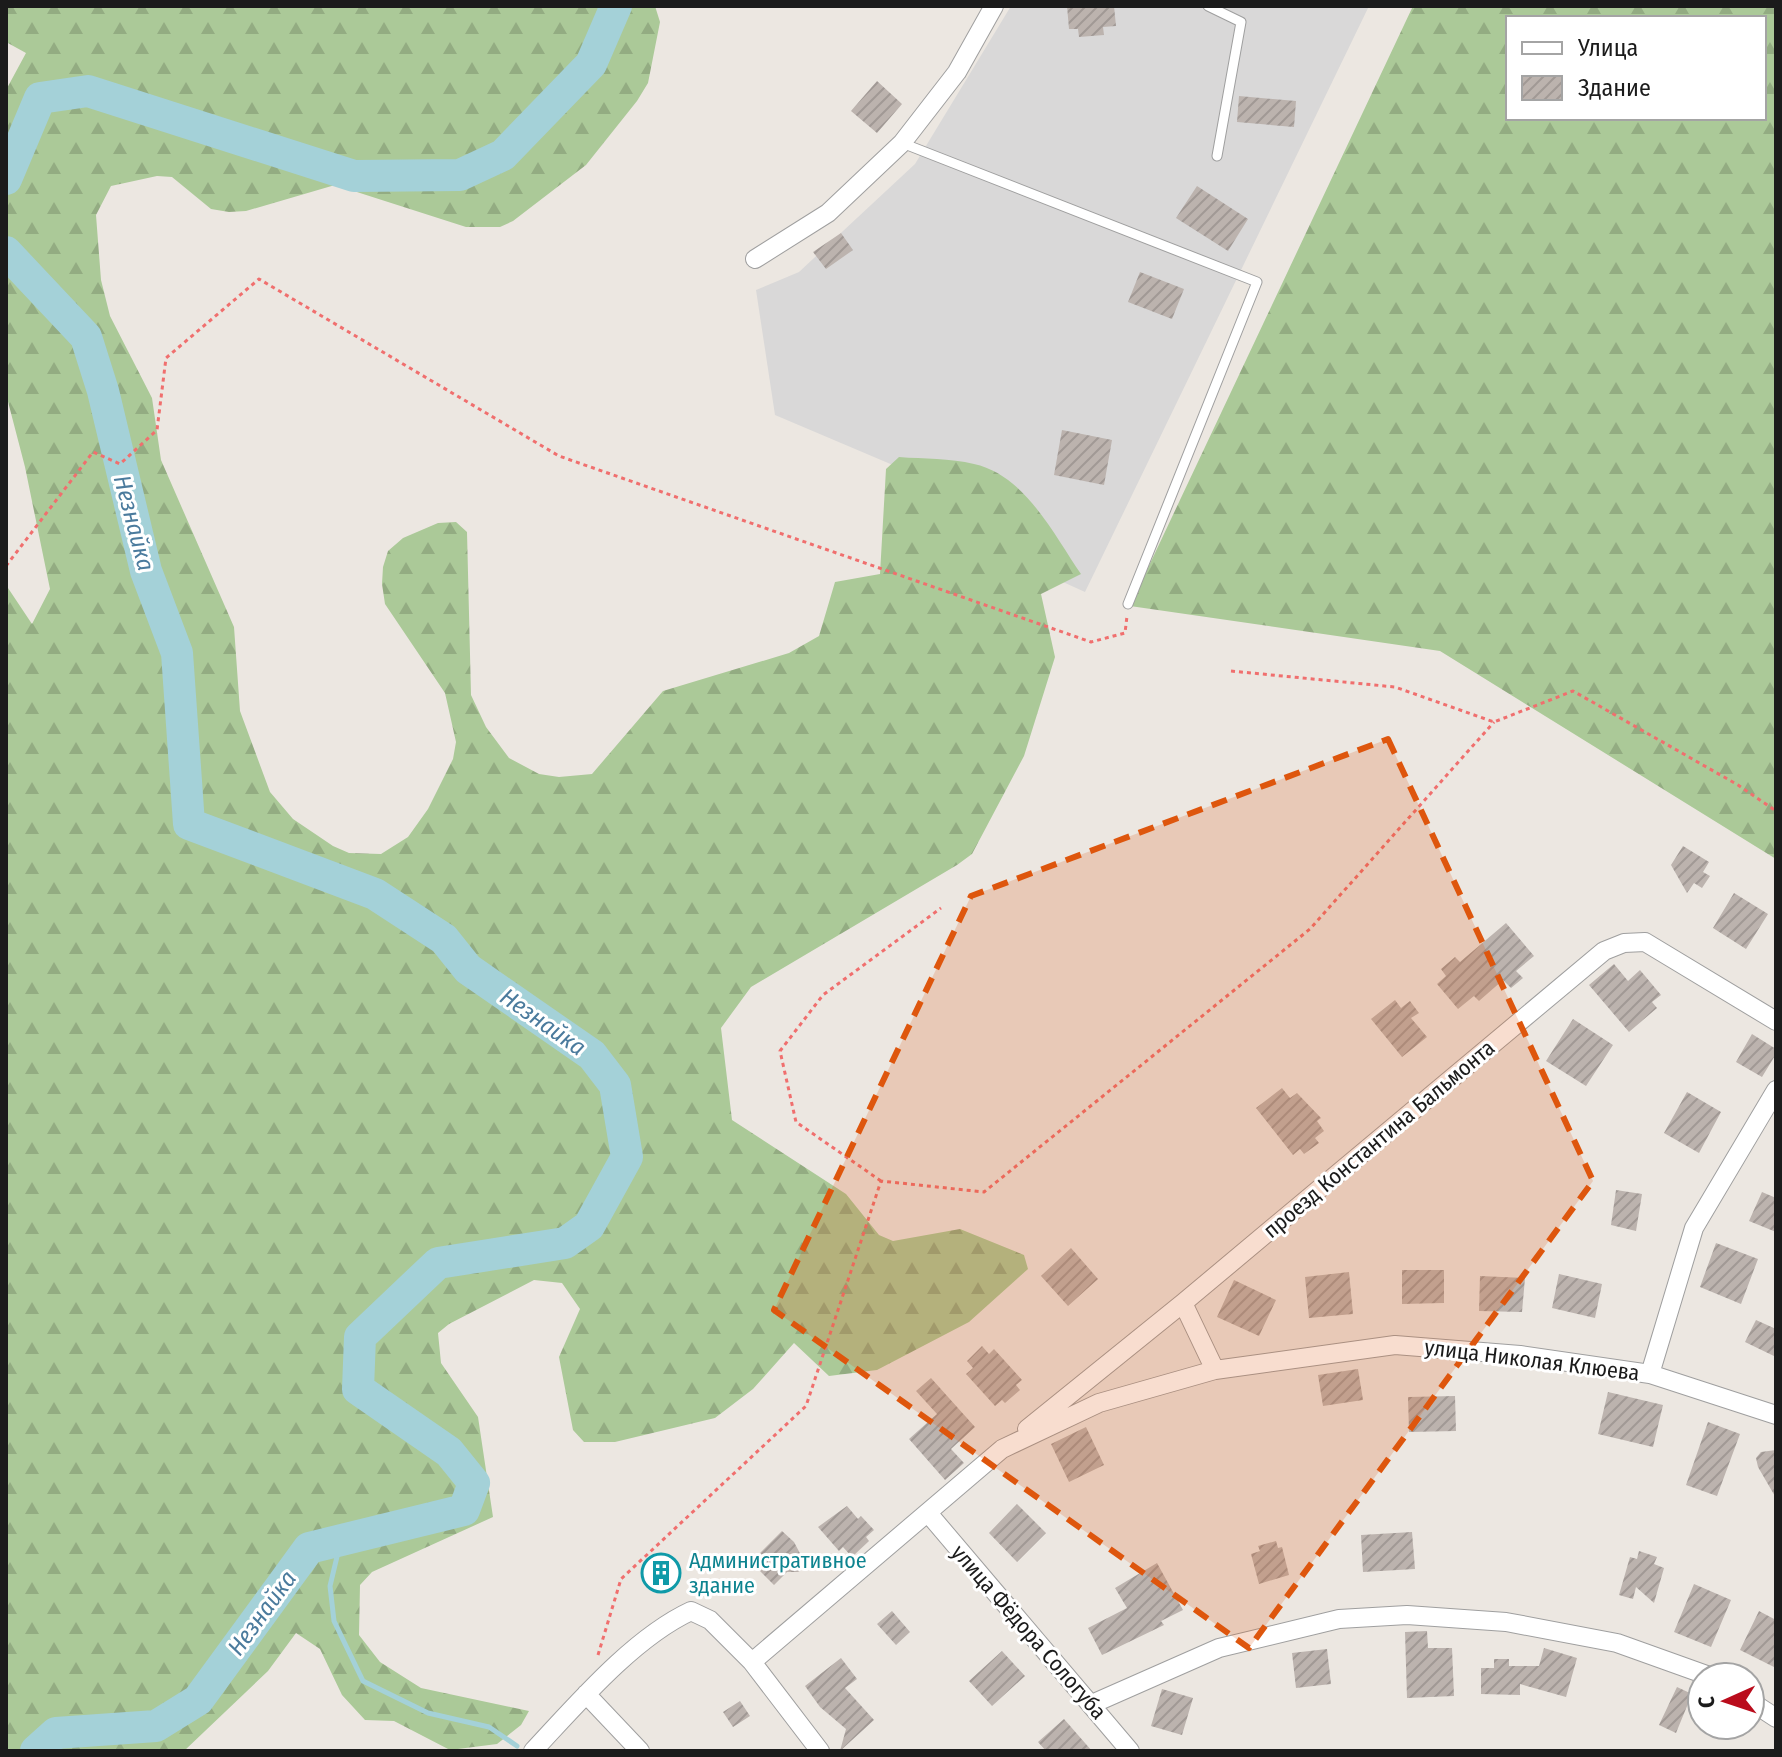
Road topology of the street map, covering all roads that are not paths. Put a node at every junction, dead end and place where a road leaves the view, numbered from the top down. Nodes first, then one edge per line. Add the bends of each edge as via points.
1 (994, 6) edge
2 (1208, 6) edge
3 (902, 143) junction
4 (1217, 156) dead end
5 (755, 259) dead end
6 (1128, 604) road end
7 (1776, 1021) edge
8 (1776, 1090) edge
9 (1183, 1303) junction
10 (1215, 1370) junction
11 (1650, 1374) junction
12 (1776, 1415) edge
13 (1002, 1449) junction
14 (928, 1513) junction
15 (752, 1662) junction
16 (1686, 1668) edge
17 (586, 1694) junction
18 (1092, 1704) junction
19 (533, 1751) edge
20 (640, 1751) edge
21 (820, 1751) edge
22 (1130, 1751) edge

1 - 3 street via 957,72
2 - 4 lane via 1241,22
3 - 5 street via 828,213
3 - 6 lane via 1257,282
7 - 9 street, проезд Константина Бальмонта via 1645,942 1604,951
8 - 11 street via 1694,1228
9 - 10 street
9 - 13 street, проезд Константина Бальмонта
10 - 11 street, улица Николая Клюева via 1395,1345 1520,1355
10 - 13 street, улица Николая Клюева via 1099,1403
11 - 12 street, улица Николая Клюева
13 - 14 street, улица Николая Клюева
14 - 15 street, улица Николая Клюева
14 - 18 street, улица Фёдора Сологуба
15 - 17 street via 710,1620 691,1611 666,1623
15 - 21 street
16 - 18 street via 1617,1643 1506,1622 1407,1615 1339,1619 1219,1648
17 - 19 street
17 - 20 street
18 - 22 street, улица Фёдора Сологуба

